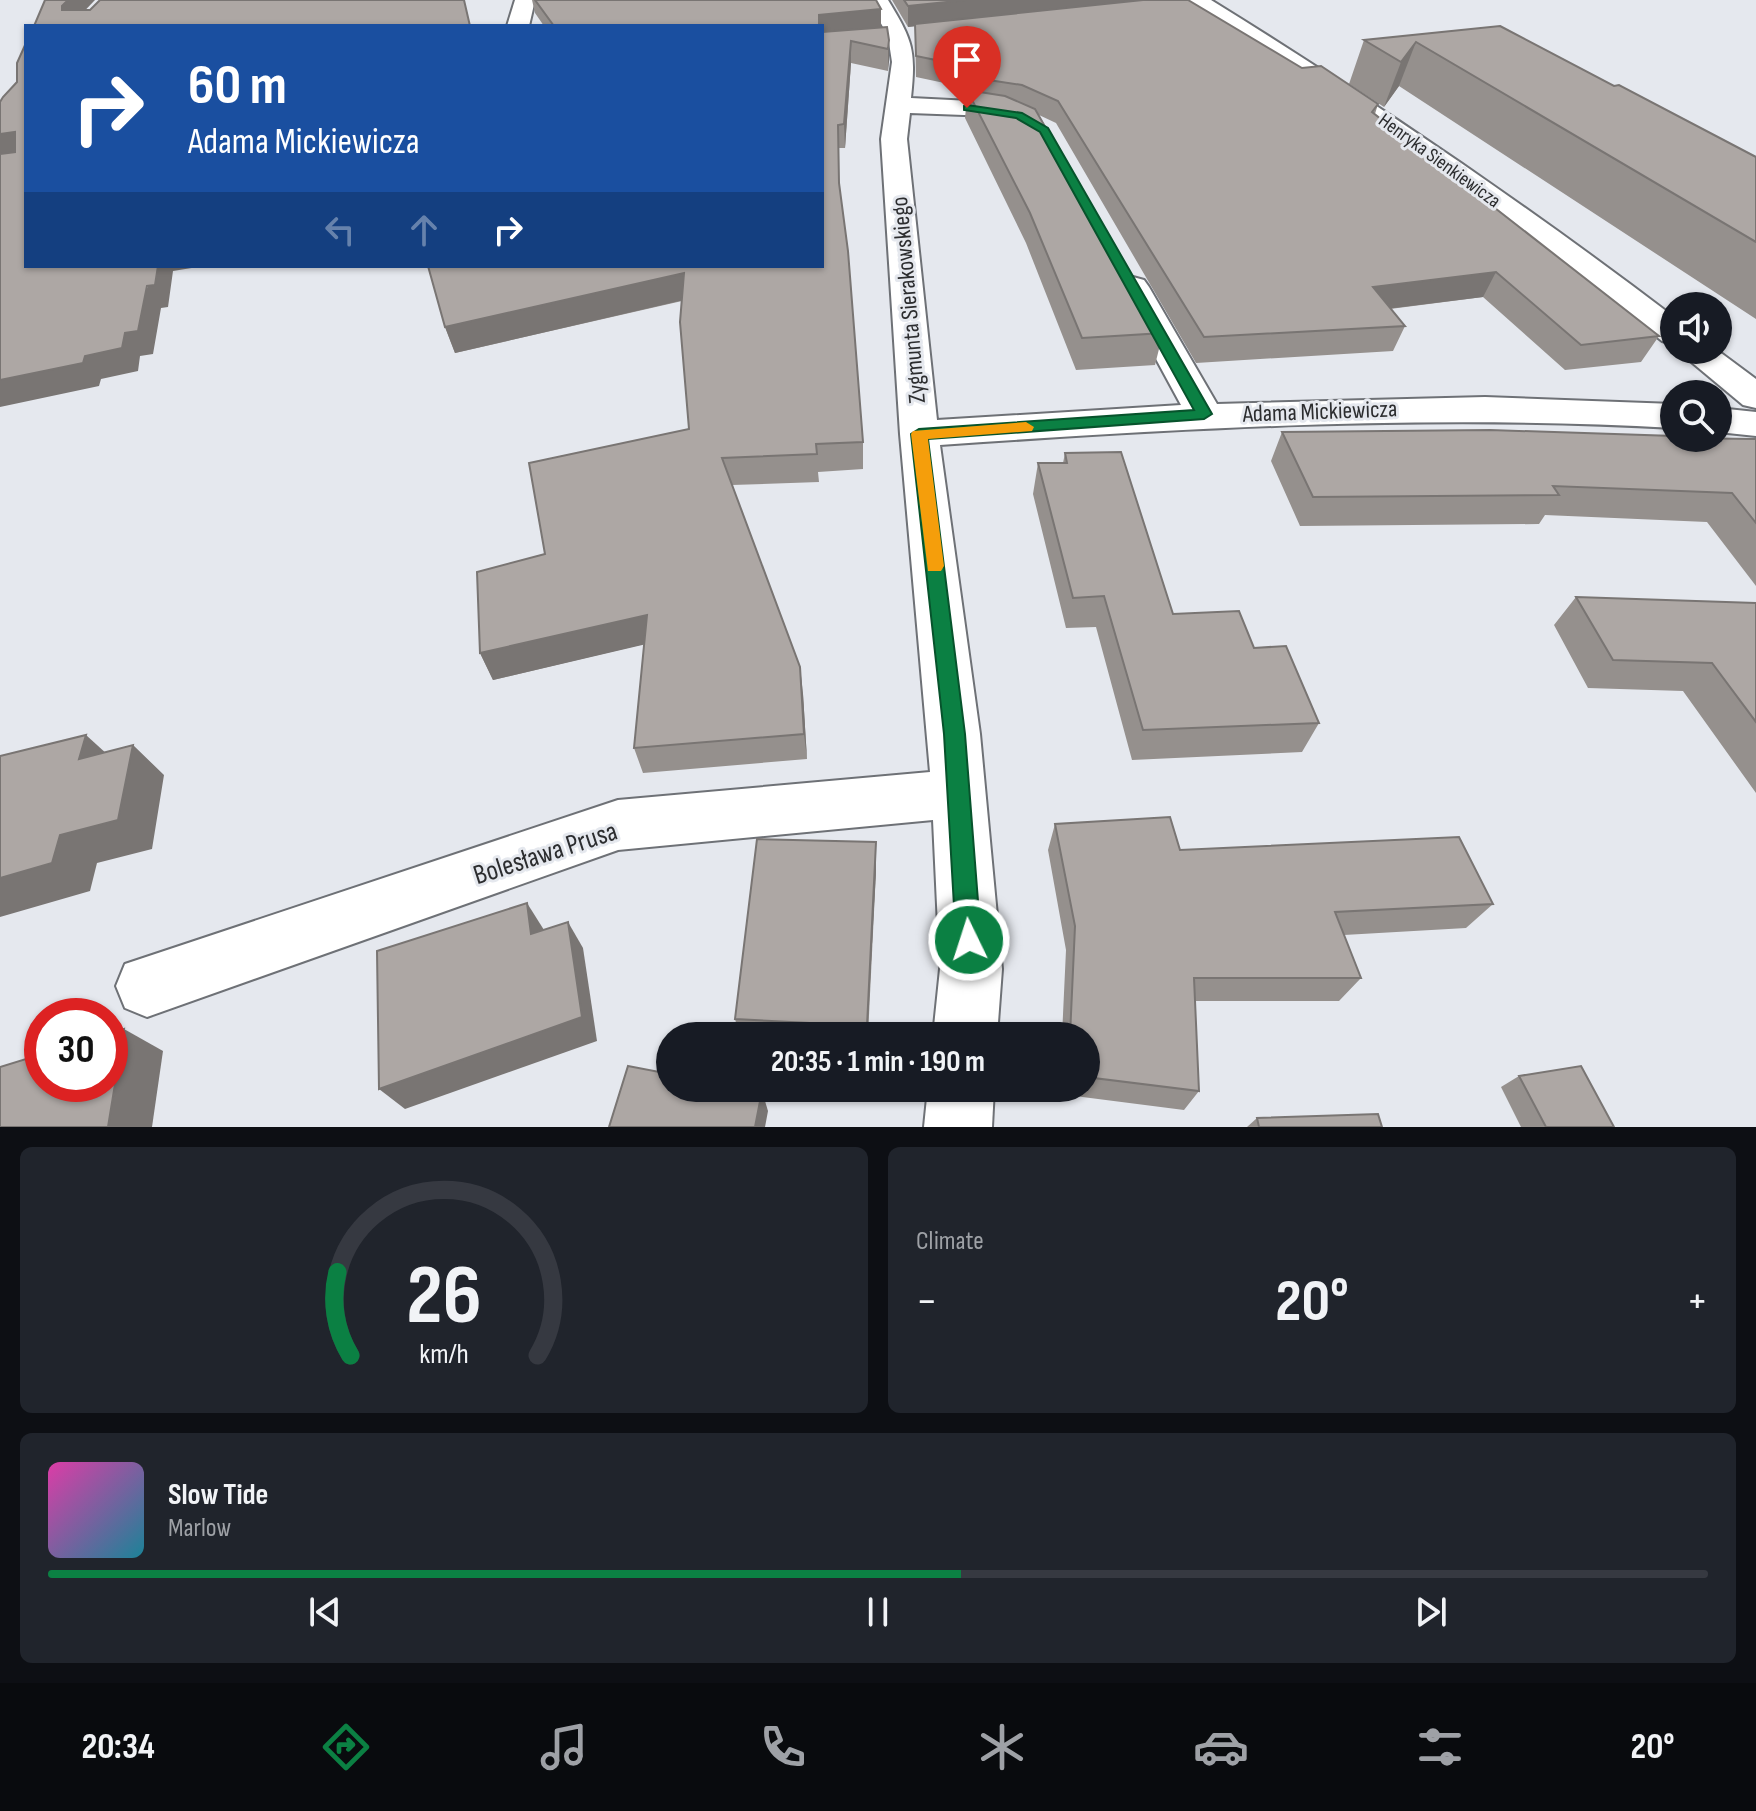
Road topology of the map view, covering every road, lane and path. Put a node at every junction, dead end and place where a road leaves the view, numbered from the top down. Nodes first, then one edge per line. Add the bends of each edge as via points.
1 (525, 0) edge
2 (1201, 3) edge
3 (519, 24) edge
4 (891, 27) edge
5 (898, 105) junction
6 (1044, 130) edge
7 (1121, 267) edge
8 (1660, 323) edge
9 (1713, 364) edge
10 (1756, 397) edge
11 (1204, 414) junction
12 (1660, 415) edge
13 (1732, 421) edge
14 (1756, 424) edge
15 (919, 434) junction
16 (958, 794) junction
17 (147, 986) dead end
18 (966, 1022) edge
19 (960, 1102) edge
20 (958, 1127) edge

1 - 3 street
2 - 8 street, Henryka Sienkiewicza via 1354,99
4 - 5 street, Zygmunta Sierakowskiego via 903,62
5 - 6 street via 991,109 1019,115
5 - 15 street, Zygmunta Sierakowskiego via 894,139
7 - 11 street
9 - 10 street
11 - 12 street, Adama Mickiewicza via 1430,407
11 - 15 street, Adama Mickiewicza
13 - 14 street
15 - 16 street, Zygmunta Sierakowskiego
16 - 17 street, Bolesława Prusa via 618,825
16 - 18 street, Zygmunta Sierakowskiego via 971,969
19 - 20 street

